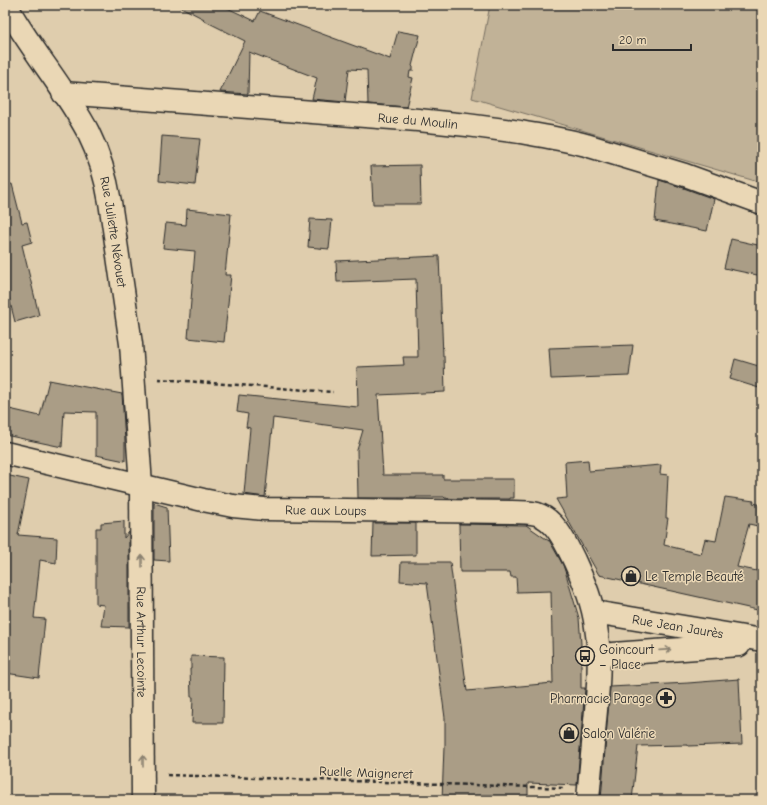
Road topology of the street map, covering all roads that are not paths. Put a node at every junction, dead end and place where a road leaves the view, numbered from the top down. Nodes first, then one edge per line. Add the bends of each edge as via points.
1 (6, 5) edge
2 (64, 93) junction
3 (762, 203) edge
4 (5, 453) edge
5 (141, 485) junction
6 (594, 612) junction
7 (762, 640) edge
8 (762, 643) edge
9 (599, 655) junction
10 (588, 794) edge
11 (143, 800) edge

1 - 2 street, Rue Juliette Névouet
2 - 3 street, Rue du Moulin via 418,120 536,135 586,145 685,175
2 - 5 street, Rue Juliette Névouet via 87,131 106,181 131,344
4 - 5 street, Rue aux Loups
5 - 6 street, Rue aux Loups via 248,508 512,512 538,515 554,527 570,551
11 -> 5 street, Rue Arthur Lecointe
6 - 7 street, Rue Jean Jaurès
6 - 9 street, Rue aux Loups
9 -> 8 street, Rue Jean Jaurès
9 - 10 street, Rue aux Loups

